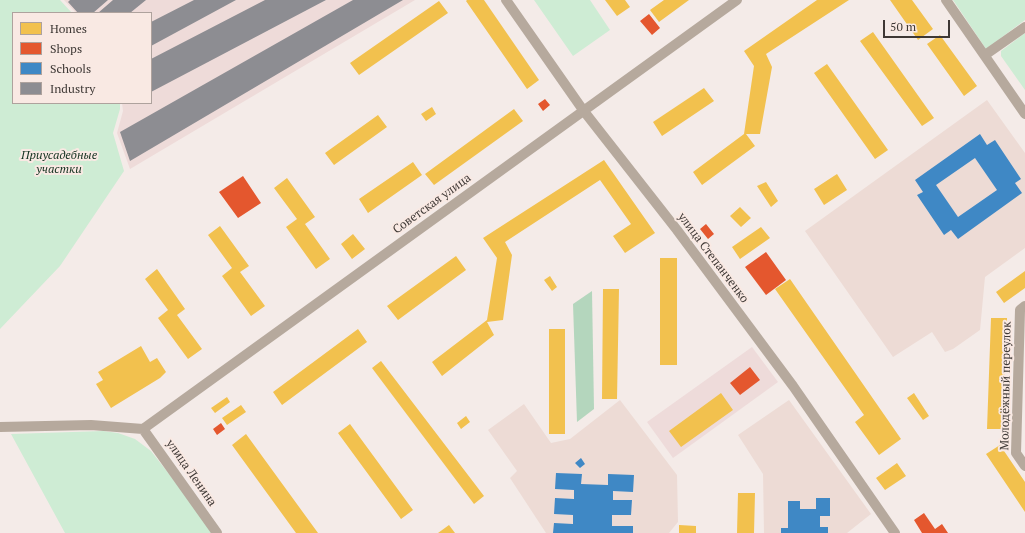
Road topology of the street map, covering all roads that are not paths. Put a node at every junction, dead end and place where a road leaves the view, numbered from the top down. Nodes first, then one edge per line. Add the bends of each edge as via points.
1 (506, 0) edge
2 (737, 0) edge
3 (946, 0) edge
4 (1025, 27) edge
5 (985, 55) junction
6 (583, 110) junction
7 (1025, 114) edge
8 (1025, 306) edge
9 (0, 427) edge
10 (143, 429) junction
11 (1025, 466) edge
12 (217, 533) edge
13 (895, 533) edge

1 - 6 street, улица Степанченко
2 - 6 street, Советская улица
3 - 5 street
4 - 5 street
5 - 7 street
6 - 10 street, Советская улица
6 - 13 street, улица Степанченко via 677,230 793,386
8 - 11 street, Молодёжный переулок via 1020,310 1016,453
9 - 10 street via 91,425
10 - 12 street, улица Ленина

